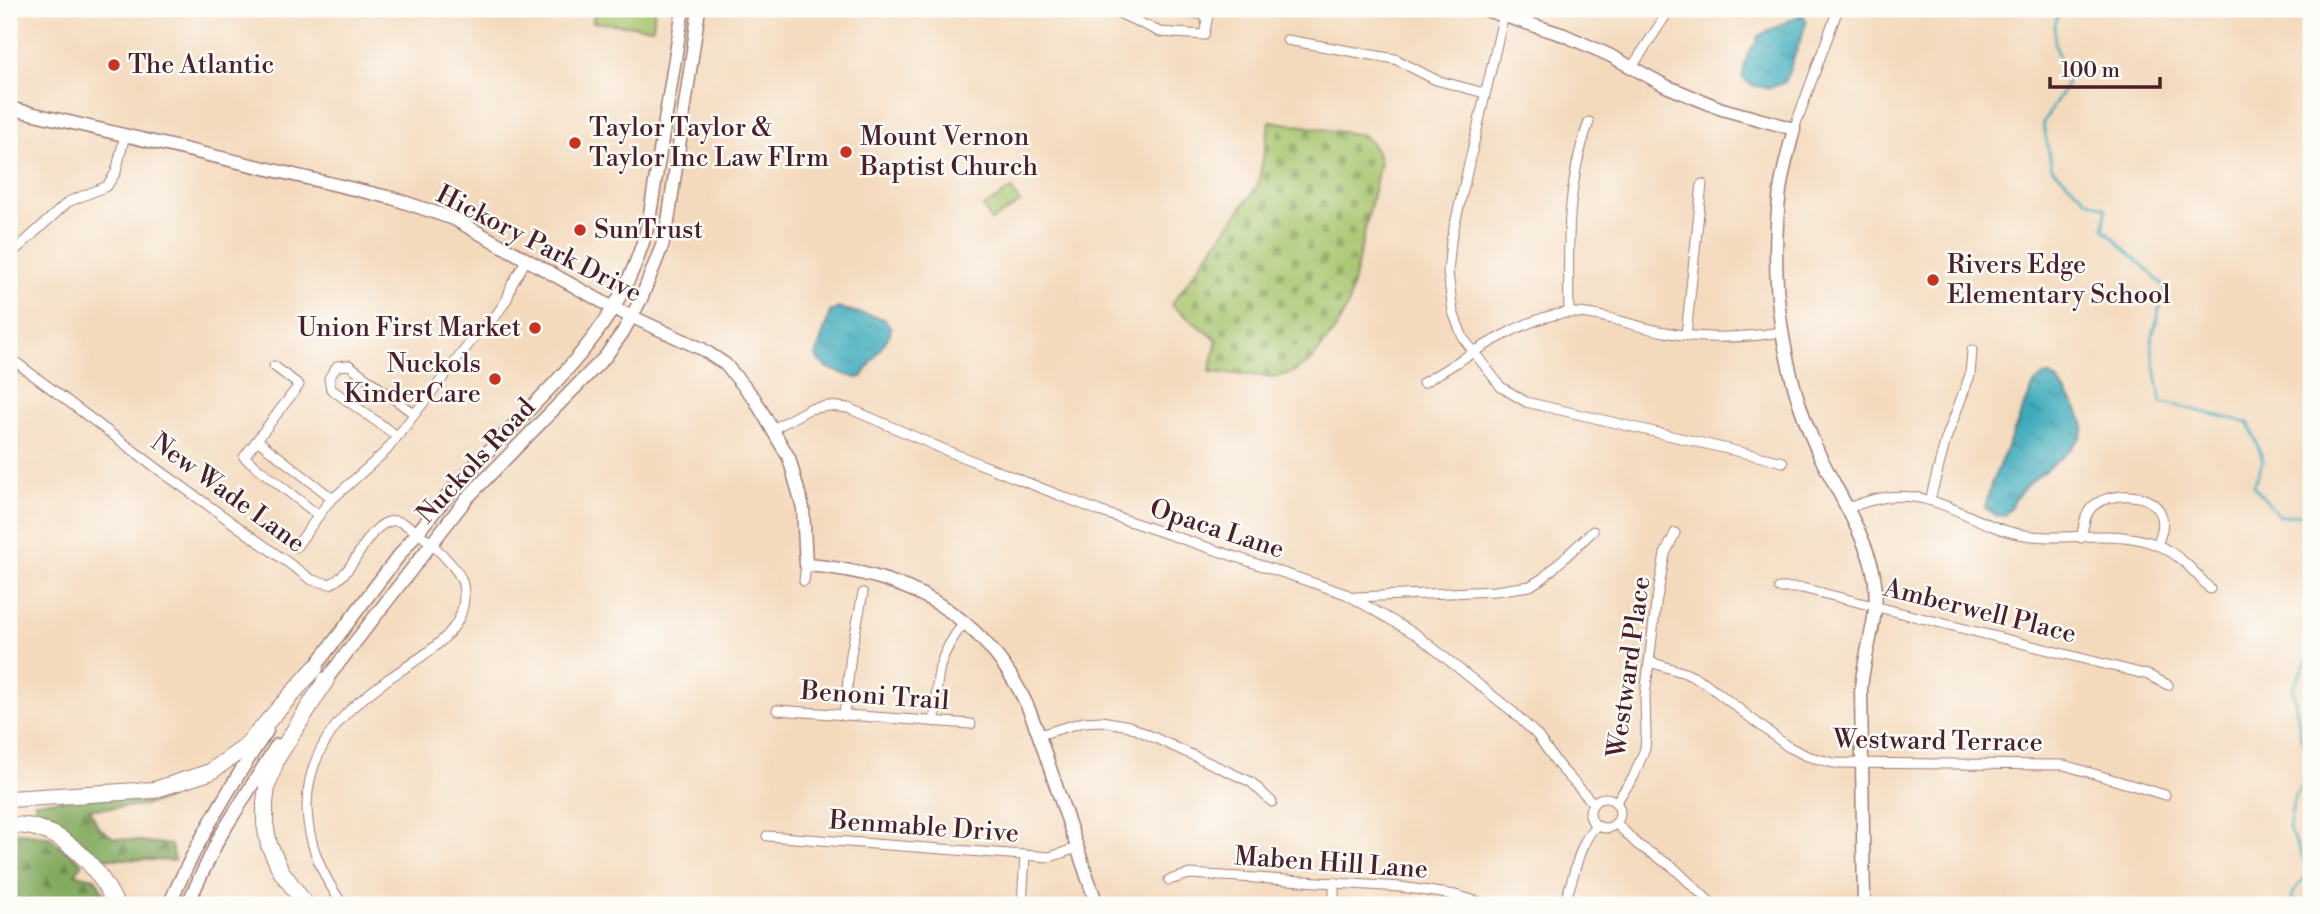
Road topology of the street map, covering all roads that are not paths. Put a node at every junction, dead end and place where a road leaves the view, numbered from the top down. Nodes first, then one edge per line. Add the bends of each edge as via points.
1 (682, 9) edge
2 (699, 9) edge
3 (1110, 9) edge
4 (1173, 9) edge
5 (1483, 9) edge
6 (1670, 9) edge
7 (1838, 9) edge
8 (1504, 14) junction
9 (1287, 40) dead end
10 (1632, 67) junction
11 (1484, 93) junction
12 (9, 108) edge
13 (1589, 122) dead end
14 (1794, 128) junction
15 (125, 135) junction
16 (1702, 184) dead end
17 (9, 256) edge
18 (527, 259) junction
19 (615, 309) junction
20 (1569, 313) junction
21 (631, 317) junction
22 (1782, 332) junction
23 (1686, 335) junction
24 (1972, 350) dead end
25 (1475, 354) junction
26 (10, 361) edge
27 (274, 366) dead end
28 (1423, 383) dead end
29 (414, 413) junction
30 (773, 429) junction
31 (397, 436) junction
32 (257, 440) junction
33 (1783, 462) dead end
34 (332, 498) junction
35 (1930, 500) junction
36 (1846, 509) junction
37 (318, 515) junction
38 (1594, 531) dead end
39 (418, 533) junction
40 (1675, 533) dead end
41 (2081, 538) junction
42 (430, 544) junction
43 (2157, 545) junction
44 (296, 547) dead end
45 (806, 565) junction
46 (804, 581) dead end
47 (1779, 588) dead end
48 (2210, 589) dead end
49 (863, 593) dead end
50 (1354, 598) junction
51 (1875, 606) junction
52 (964, 623) junction
53 (1650, 662) junction
54 (320, 674) junction
55 (2168, 685) dead end
56 (777, 710) dead end
57 (844, 716) junction
58 (935, 722) junction
59 (971, 724) dead end
60 (1039, 735) junction
61 (1863, 763) junction
62 (2165, 795) dead end
63 (9, 799) edge
64 (1272, 802) dead end
65 (1616, 802) junction
66 (1593, 803) junction
67 (1616, 823) junction
68 (9, 825) edge
69 (1596, 825) junction
70 (767, 836) dead end
71 (1077, 848) junction
72 (1025, 855) junction
73 (1169, 880) dead end
74 (1334, 883) junction
75 (116, 905) edge
76 (169, 905) edge
77 (187, 905) edge
78 (306, 905) edge
79 (343, 905) edge
80 (1023, 905) edge
81 (1097, 905) edge
82 (1334, 905) edge
83 (1490, 905) edge
84 (1563, 905) edge
85 (1713, 905) edge
86 (1864, 905) edge

1 - 19 street, Nuckols Road via 649,220 641,251
2 - 21 street, Nuckols Road via 668,222 653,274
3 - 4 street via 1160,32 1204,36 1208,16
5 - 8 street
6 - 10 street
7 - 14 street
8 - 10 street via 1564,35
8 - 11 street
9 - 11 street via 1395,60 1436,80
10 - 14 street via 1722,109
11 - 25 street via 1448,273 1453,312
12 - 15 street, Hickory Park Drive
13 - 20 street via 1570,203
14 - 22 street via 1776,238
15 - 17 street via 113,180 99,191 68,202
15 - 18 street, Hickory Park Drive via 392,198 454,219
16 - 23 street
18 - 19 street, Hickory Park Drive
18 - 29 street via 502,307
19 - 21 street, Hickory Park Drive
19 - 39 street, Nuckols Road via 578,359 481,458
20 - 23 street
20 - 25 street via 1525,325
21 - 30 street, Hickory Park Drive via 725,364
21 - 42 street, Nuckols Road via 593,371 488,475
22 - 23 street via 1736,337
22 - 36 street via 1801,407
24 - 35 street via 1970,375
25 - 28 street
25 - 33 street via 1501,387 1526,402
26 - 39 street, New Wade Lane via 319,583 330,584 341,577 385,524 398,521
27 - 32 street via 299,385
29 - 31 street
29 - 31 street via 349,365 337,366 328,378 331,389
30 - 45 street, Hickory Park Drive via 800,492
30 - 50 street, Opaca Lane via 809,409 848,408 1098,512
31 - 34 street
32 - 34 street
32 - 37 street via 244,457
34 - 37 street
35 - 36 street via 1885,497
35 - 41 street via 2017,534
36 - 51 street via 1871,566
37 - 44 street
38 - 50 street via 1530,586
39 - 42 street
39 - 54 street, Nuckols Road
40 - 53 street, Westward Place via 1665,554
41 - 43 street via 2122,537
41 - 43 street via 2092,507 2104,500 2137,497 2162,515
42 - 54 street, Nuckols Road
42 - 79 street via 461,578 464,598 457,623 345,715 324,743 310,780 307,819 311,846
43 - 48 street via 2178,557
45 - 46 street, Hickory Park Drive
45 - 52 street via 854,570 900,584
47 - 51 street, Amberwell Place via 1802,588
49 - 57 street
50 - 66 street, Opaca Lane via 1417,635 1520,718
51 - 55 street, Amberwell Place via 2148,675
51 - 61 street via 1861,688
52 - 58 street via 940,660
52 - 60 street via 999,659
53 - 61 street, Westward Terrace via 1704,682 1787,746 1807,756 1833,763
53 - 65 street, Westward Place via 1644,696 1645,749
54 - 63 highway via 244,748 210,772 154,790
54 - 76 street, Nuckols Road via 266,732 196,846
54 - 77 street, Nuckols Road via 207,860
54 - 78 highway via 277,758 265,803 269,845
56 - 57 street, Benoni Trail
57 - 58 street, Benoni Trail
58 - 59 street, Benoni Trail
60 - 64 street via 1083,722 1129,726 1251,782
60 - 71 street
61 - 62 street, Westward Terrace via 2064,765
61 - 86 street
65 - 66 street via 1604,798
65 - 67 street via 1620,811
66 - 69 street via 1590,817
67 - 69 street via 1608,828
67 - 85 street
68 - 75 highway via 32,826 65,840 96,872
69 - 84 street via 1578,853
70 - 72 street, Benmable Drive
71 - 72 street, Benmable Drive via 1050,857
71 - 81 street
72 - 80 street
73 - 74 street, Maben Hill Lane via 1190,874
74 - 82 street
74 - 83 street, Maben Hill Lane via 1426,890

